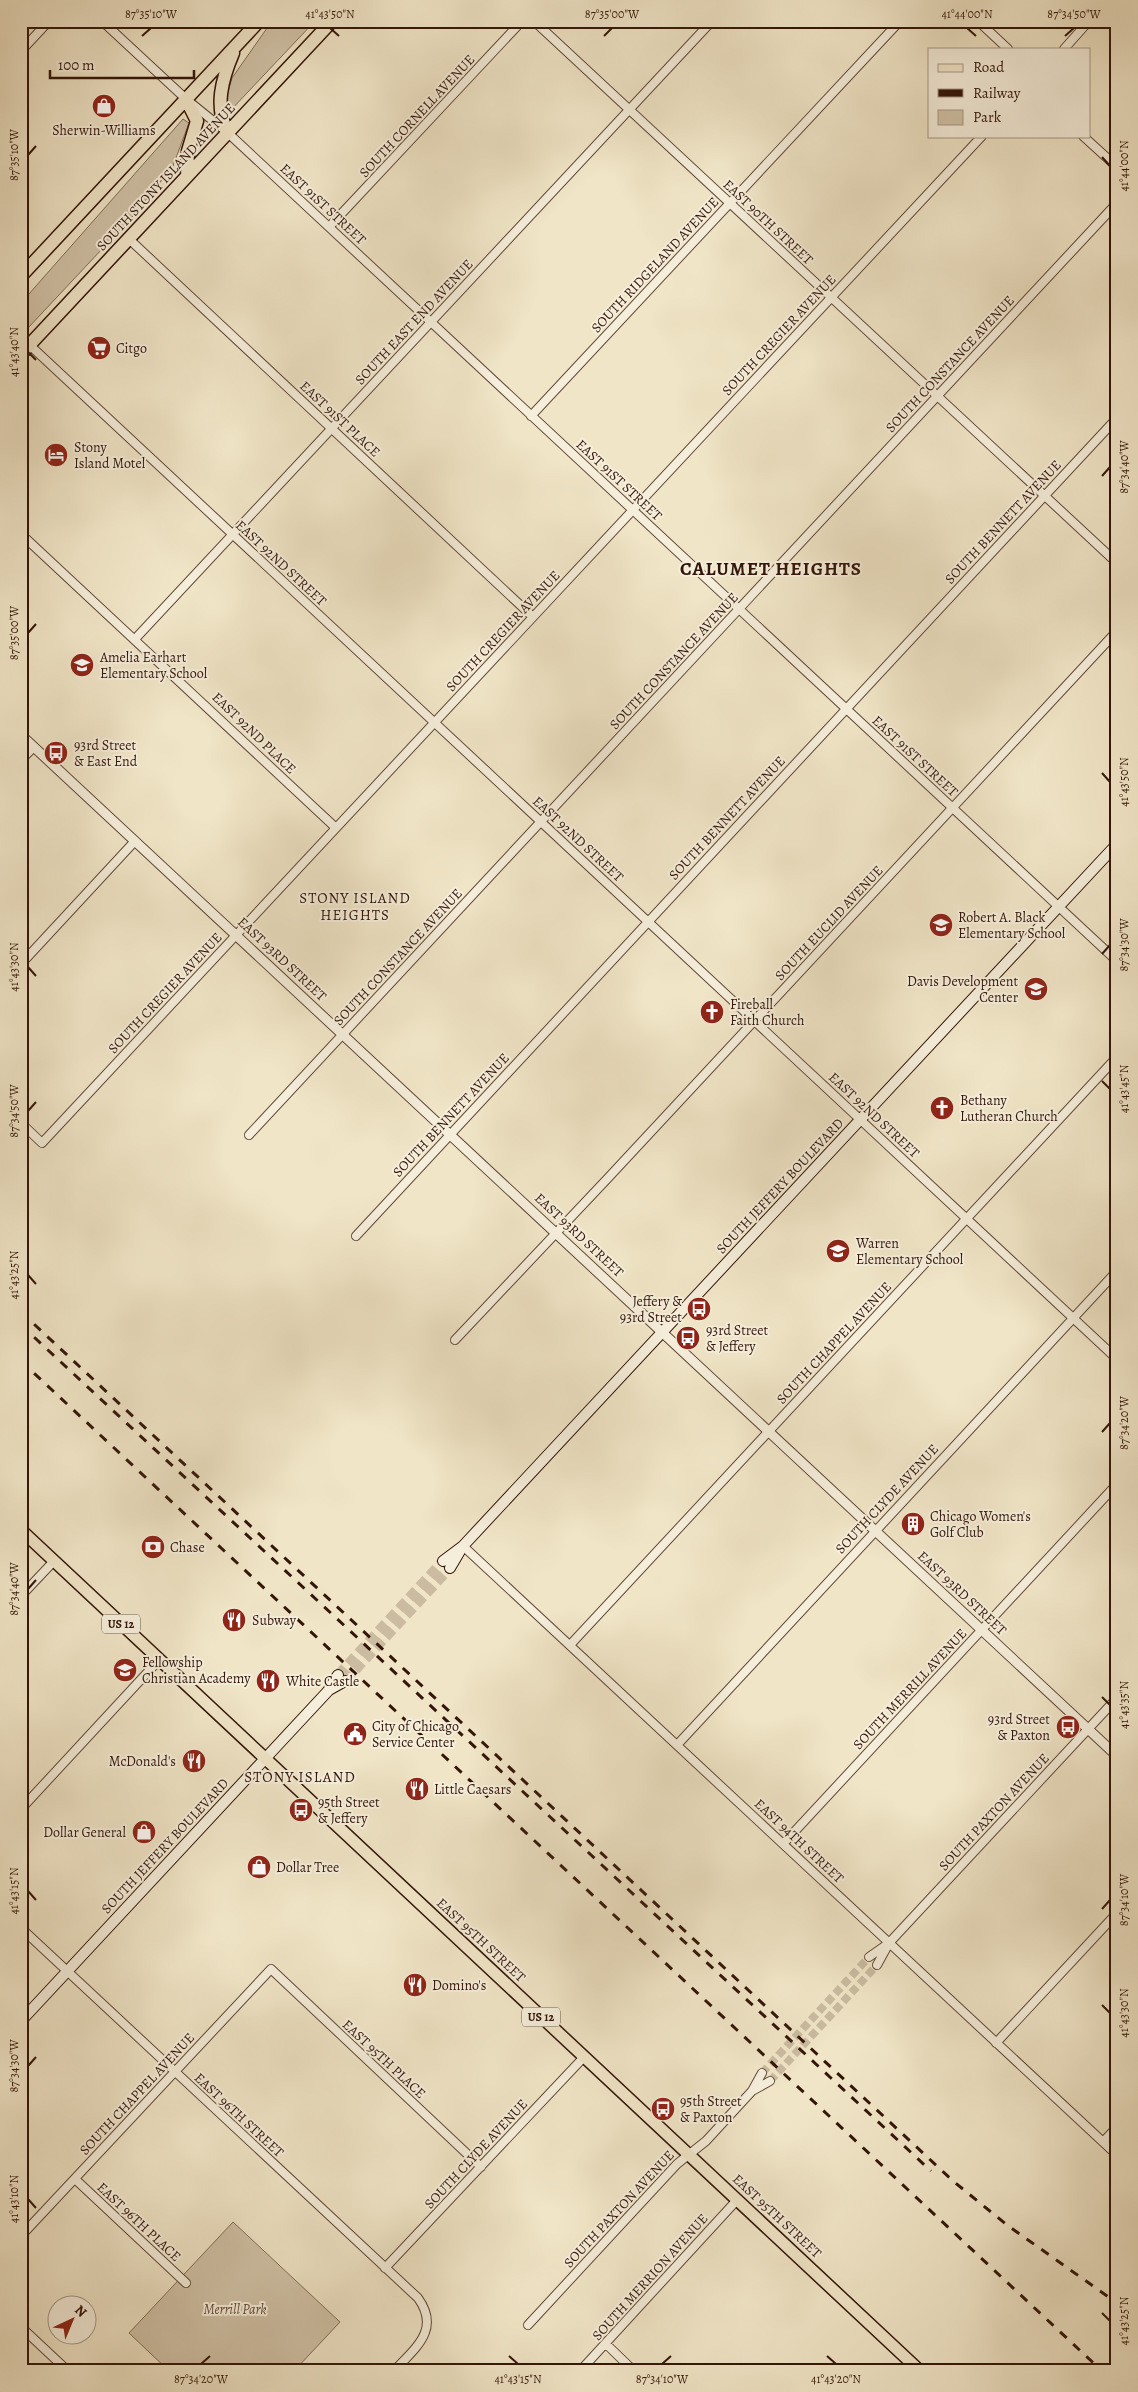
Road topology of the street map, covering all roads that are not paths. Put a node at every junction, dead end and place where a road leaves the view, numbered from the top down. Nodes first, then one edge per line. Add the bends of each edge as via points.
1 (49, 21) edge
2 (102, 21) edge
3 (259, 21) edge
4 (332, 21) edge
5 (522, 21) edge
6 (534, 21) edge
7 (712, 21) edge
8 (900, 21) edge
9 (978, 21) edge
10 (1089, 21) edge
11 (236, 46) junction
12 (1007, 48) edge
13 (1065, 48) edge
14 (21, 51) edge
15 (186, 99) junction
16 (629, 110) junction
17 (228, 133) junction
18 (980, 138) edge
19 (1086, 138) edge
20 (1117, 167) edge
21 (188, 176) junction
22 (730, 203) junction
23 (1117, 203) edge
24 (329, 228) junction
25 (129, 239) junction
26 (21, 276) edge
27 (831, 298) junction
28 (431, 322) junction
29 (24, 345) edge
30 (937, 396) junction
31 (532, 416) junction
32 (1117, 418) edge
33 (332, 429) junction
34 (1044, 496) junction
35 (633, 510) junction
36 (21, 534) edge
37 (233, 534) junction
38 (1117, 563) edge
39 (739, 609) junction
40 (533, 617) junction
41 (1117, 631) edge
42 (135, 639) junction
43 (846, 709) junction
44 (435, 722) junction
45 (21, 735) edge
46 (34, 747) junction
47 (21, 760) edge
48 (952, 808) junction
49 (541, 822) junction
50 (336, 828) junction
51 (135, 841) junction
52 (1117, 844) edge
53 (1058, 907) junction
54 (648, 922) junction
55 (236, 935) junction
56 (1117, 961) edge
57 (21, 964) edge
58 (755, 1021) junction
59 (342, 1034) junction
60 (1117, 1057) edge
61 (861, 1120) junction
62 (21, 1123) edge
63 (450, 1134) junction
64 (249, 1135) dead end
65 (966, 1219) junction
66 (556, 1234) junction
67 (356, 1236) dead end
68 (1117, 1271) edge
69 (1073, 1318) junction
70 (663, 1333) junction
71 (455, 1340) dead end
72 (1117, 1359) edge
73 (769, 1432) junction
74 (1117, 1484) edge
75 (21, 1530) edge
76 (875, 1531) junction
77 (464, 1546) junction
78 (54, 1561) junction
79 (447, 1565) tunnel mouth
80 (21, 1596) edge
81 (982, 1630) junction
82 (570, 1645) junction
83 (159, 1660) junction
84 (341, 1678) tunnel mouth
85 (1117, 1698) edge
86 (1088, 1729) junction
87 (677, 1745) junction
88 (1117, 1756) edge
89 (265, 1759) junction
90 (21, 1809) edge
91 (783, 1844) junction
92 (1117, 1913) edge
93 (21, 1928) edge
94 (889, 1943) junction
95 (868, 1957) tunnel mouth
96 (876, 1965) tunnel mouth
97 (271, 1969) joint
98 (67, 1971) junction
99 (21, 2020) edge
100 (996, 2043) junction
101 (584, 2057) junction
102 (175, 2072) junction
103 (762, 2073) tunnel mouth
104 (770, 2081) tunnel mouth
105 (752, 2092) junction
106 (1117, 2127) edge
107 (1103, 2142) junction
108 (689, 2155) junction
109 (1117, 2155) edge
110 (481, 2167) junction
111 (75, 2179) junction
112 (737, 2200) junction
113 (21, 2236) edge
114 (386, 2268) junction
115 (186, 2283) dead end
116 (528, 2325) dead end
117 (21, 2327) edge
118 (606, 2344) junction
119 (68, 2371) edge
120 (394, 2371) edge
121 (580, 2371) edge
122 (634, 2371) edge
123 (920, 2371) edge

1 - 14 street
2 - 15 street, EAST 91ST STREET
3 - 11 highway
4 - 17 highway, SOUTH STONY ISLAND AVENUE
5 - 24 street, SOUTH CORNELL AVENUE
6 - 16 street, EAST 90TH STREET
7 - 16 street, SOUTH EAST END AVENUE
8 - 22 street, SOUTH RIDGELAND AVENUE
9 - 12 street
10 - 13 street
11 - 15 highway
11 - 17 highway via 224,74 220,101 223,124
15 - 17 street, EAST 91ST STREET
15 - 21 highway via 197,121 188,151
15 - 26 highway
16 - 22 street, EAST 90TH STREET
16 - 28 street, SOUTH EAST END AVENUE
17 - 21 highway, SOUTH STONY ISLAND AVENUE
17 - 24 street, EAST 91ST STREET
18 - 27 street, SOUTH CREGIER AVENUE
19 - 20 street
21 - 25 highway, SOUTH STONY ISLAND AVENUE
22 - 27 street, EAST 90TH STREET
22 - 31 street, SOUTH RIDGELAND AVENUE
23 - 30 street, SOUTH CONSTANCE AVENUE
24 - 28 street, EAST 91ST STREET
25 - 29 highway, SOUTH STONY ISLAND AVENUE
25 - 33 street, EAST 91ST PLACE
27 - 30 street, EAST 90TH STREET
27 - 35 street, SOUTH CREGIER AVENUE
28 - 31 street, EAST 91ST STREET
28 - 33 street, SOUTH EAST END AVENUE
29 - 37 street, EAST 92ND STREET
30 - 34 street, EAST 90TH STREET
30 - 39 street, SOUTH CONSTANCE AVENUE
31 - 35 street, EAST 91ST STREET
32 - 34 street, SOUTH BENNETT AVENUE
33 - 37 street, SOUTH EAST END AVENUE
33 - 40 street, EAST 91ST PLACE
34 - 38 street, EAST 90TH STREET
34 - 43 street, SOUTH BENNETT AVENUE
35 - 39 street, EAST 91ST STREET
35 - 40 street, SOUTH CREGIER AVENUE
36 - 42 street, EAST 92ND PLACE
37 - 42 street, SOUTH EAST END AVENUE
37 - 44 street, EAST 92ND STREET
39 - 43 street, EAST 91ST STREET
39 - 49 street, SOUTH CONSTANCE AVENUE
40 - 44 street, SOUTH CREGIER AVENUE
41 - 48 street, SOUTH EUCLID AVENUE
42 - 50 street, EAST 92ND PLACE
43 - 48 street, EAST 91ST STREET
43 - 54 street, SOUTH BENNETT AVENUE
44 - 49 street, EAST 92ND STREET
44 - 50 street, SOUTH CREGIER AVENUE
45 - 46 street, EAST 93RD STREET
46 - 47 street
46 - 51 street, EAST 93RD STREET
48 - 53 street, EAST 91ST STREET
48 - 58 street, SOUTH EUCLID AVENUE
49 - 54 street, EAST 92ND STREET
49 - 59 street, SOUTH CONSTANCE AVENUE
50 - 55 street, SOUTH CREGIER AVENUE
51 - 55 street, EAST 93RD STREET
51 - 57 street
52 - 53 main road, SOUTH JEFFERY BOULEVARD
53 - 56 street, EAST 91ST STREET
53 - 61 main road, SOUTH JEFFERY BOULEVARD
54 - 58 street, EAST 92ND STREET
54 - 63 street, SOUTH BENNETT AVENUE
55 - 59 street, EAST 93RD STREET
55 - 62 street, SOUTH CREGIER AVENUE via 42,1143
58 - 61 street, EAST 92ND STREET
58 - 66 street, SOUTH EUCLID AVENUE
59 - 63 street, EAST 93RD STREET
59 - 64 street, SOUTH CONSTANCE AVENUE
60 - 65 street, SOUTH CHAPPEL AVENUE
61 - 65 street, EAST 92ND STREET
61 - 70 main road, SOUTH JEFFERY BOULEVARD
63 - 66 street, EAST 93RD STREET
63 - 67 street, SOUTH BENNETT AVENUE
65 - 69 street, EAST 92ND STREET
65 - 73 street, SOUTH CHAPPEL AVENUE
66 - 70 street, EAST 93RD STREET
66 - 71 street, SOUTH EUCLID AVENUE
68 - 69 street, SOUTH CLYDE AVENUE
69 - 72 street, EAST 92ND STREET
69 - 76 street, SOUTH CLYDE AVENUE
70 - 73 street, EAST 93RD STREET
70 - 77 main road, SOUTH JEFFERY BOULEVARD
73 - 76 street, EAST 93RD STREET
73 - 82 street, SOUTH CHAPPEL AVENUE
74 - 81 street, SOUTH MERRILL AVENUE
75 - 78 main road, EAST 95TH STREET / US 12
76 - 81 street, EAST 93RD STREET
76 - 87 street, SOUTH CLYDE AVENUE
77 - 79 main road, SOUTH JEFFERY BOULEVARD
77 - 82 street, EAST 94TH STREET
78 - 80 street
78 - 83 main road, EAST 95TH STREET / US 12
81 - 86 street, EAST 93RD STREET
81 - 91 street, SOUTH MERRILL AVENUE
82 - 87 street, EAST 94TH STREET
83 - 89 main road, EAST 95TH STREET / US 12
83 - 90 street
84 - 89 main road, SOUTH JEFFERY BOULEVARD
85 - 86 street, SOUTH PAXTON AVENUE
86 - 88 street, EAST 93RD STREET
86 - 94 street, SOUTH PAXTON AVENUE
87 - 91 street, EAST 94TH STREET
89 - 98 main road, SOUTH JEFFERY BOULEVARD
89 - 101 main road, EAST 95TH STREET / US 12
91 - 94 street, EAST 94TH STREET
92 - 100 street
93 - 98 street, EAST 96TH STREET
94 - 95 street, SOUTH PAXTON AVENUE
94 - 96 street, SOUTH PAXTON AVENUE
94 - 100 street, EAST 94TH STREET
97 - 102 street, SOUTH CHAPPEL AVENUE
97 - 110 street, EAST 95TH PLACE
98 - 99 main road, SOUTH JEFFERY BOULEVARD
98 - 102 street, EAST 96TH STREET
100 - 107 street, EAST 94TH STREET
101 - 108 main road, EAST 95TH STREET / US 12
101 - 110 street, SOUTH CLYDE AVENUE
102 - 111 street, SOUTH CHAPPEL AVENUE
102 - 114 street, EAST 96TH STREET
103 - 105 street, SOUTH PAXTON AVENUE
104 - 105 street, SOUTH PAXTON AVENUE
105 - 108 street, SOUTH PAXTON AVENUE
106 - 107 street
107 - 109 street, EAST 94TH STREET
108 - 112 main road, EAST 95TH STREET / US 12
108 - 116 street, SOUTH PAXTON AVENUE via 677,2164
110 - 114 street, SOUTH CLYDE AVENUE
111 - 113 street, SOUTH CHAPPEL AVENUE
111 - 115 street, EAST 96TH PLACE
112 - 118 street, SOUTH MERRION AVENUE
112 - 123 main road, EAST 95TH STREET / US 12
114 - 120 street, EAST 96TH STREET via 424,2307 427,2327 419,2345
117 - 119 street
118 - 121 street, SOUTH MERRION AVENUE
118 - 122 street

